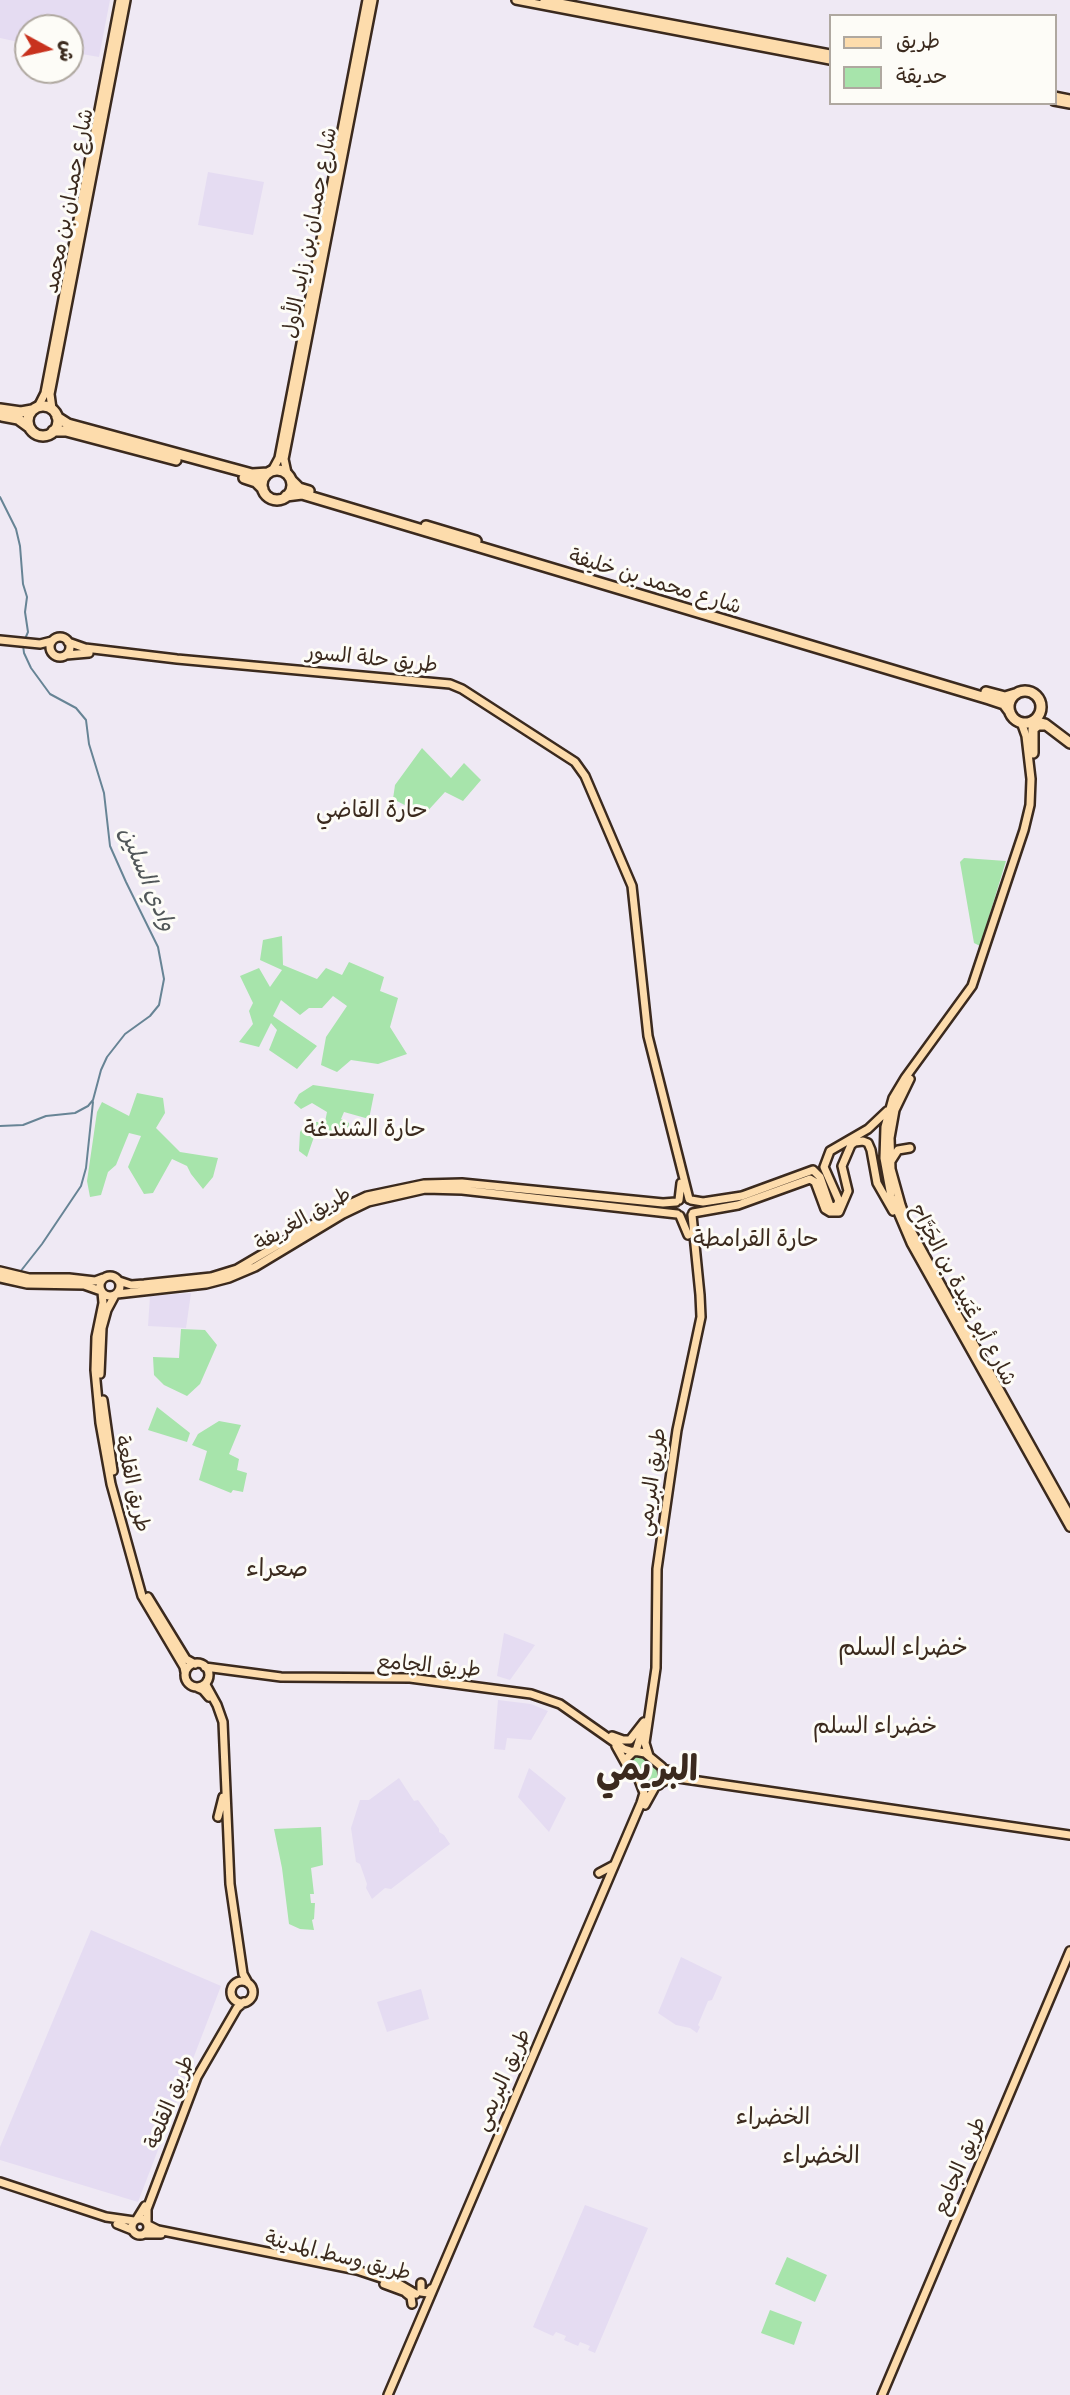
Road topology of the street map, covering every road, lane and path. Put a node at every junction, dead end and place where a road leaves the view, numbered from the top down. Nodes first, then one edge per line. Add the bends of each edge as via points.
1 (120, 0) edge
2 (126, 0) edge
3 (368, 0) edge
4 (373, 0) edge
5 (516, 0) edge
6 (544, 0) edge
7 (646, 10) dead end
8 (653, 20) junction
9 (743, 27) dead end
10 (747, 38) junction
11 (828, 54) edge
12 (828, 60) edge
13 (35, 408) junction
14 (0, 409) edge
15 (54, 413) junction
16 (0, 415) edge
17 (29, 427) junction
18 (53, 431) junction
19 (270, 472) junction
20 (289, 477) junction
21 (263, 489) junction
22 (286, 496) junction
23 (52, 641) junction
24 (68, 642) junction
25 (0, 643) edge
26 (23, 645) junction
27 (52, 653) junction
28 (66, 655) junction
29 (1015, 694) junction
30 (1041, 708) junction
31 (1010, 712) junction
32 (1033, 721) junction
33 (1021, 722) junction
34 (1047, 726) junction
35 (1070, 736) edge
36 (1070, 743) edge
37 (1032, 753) junction
38 (893, 1098) junction
39 (872, 1126) junction
40 (862, 1138) junction
41 (886, 1143) junction
42 (910, 1147) dead end
43 (891, 1169) junction
44 (787, 1183) junction
45 (690, 1199) junction
46 (678, 1201) junction
47 (692, 1214) junction
48 (678, 1215) junction
49 (904, 1229) junction
50 (302, 1230) junction
51 (284, 1250) junction
52 (0, 1271) edge
53 (0, 1278) edge
54 (103, 1278) junction
55 (119, 1281) junction
56 (84, 1285) junction
57 (102, 1291) junction
58 (116, 1294) junction
59 (96, 1337) junction
60 (1070, 1516) edge
61 (1070, 1527) edge
62 (195, 1664) junction
63 (205, 1667) junction
64 (185, 1672) junction
65 (207, 1679) junction
66 (196, 1687) junction
67 (644, 1722) junction
68 (607, 1735) junction
69 (635, 1751) junction
70 (649, 1756) junction
71 (626, 1764) junction
72 (663, 1769) junction
73 (639, 1780) junction
74 (658, 1785) junction
75 (231, 1792) dead end
76 (223, 1797) junction
77 (227, 1811) junction
78 (218, 1817) dead end
79 (1070, 1833) edge
80 (615, 1865) junction
81 (599, 1873) dead end
82 (246, 1943) dead end
83 (1070, 1951) edge
84 (1070, 1962) edge
85 (242, 1967) junction
86 (237, 1983) junction
87 (248, 1983) junction
88 (234, 1998) junction
89 (244, 2002) junction
90 (0, 2184) edge
91 (136, 2220) junction
92 (148, 2224) junction
93 (132, 2230) junction
94 (146, 2234) junction
95 (454, 2241) junction
96 (421, 2283) dead end
97 (406, 2293) junction
98 (412, 2304) dead end
99 (388, 2395) edge
100 (394, 2395) edge
101 (885, 2395) edge

1 - 13 main road, شارع حمدان بن محمد via 44,397
2 - 15 main road, شارع حمدان بن محمد via 50,394
3 - 19 main road, شارع حمدان بن زايد الأول via 279,458
4 - 20 main road, شارع حمدان بن زايد الأول via 284,458
5 - 12 main road
6 - 8 main road
7 - 8 main road
8 - 10 main road
9 - 10 main road
10 - 11 main road
13 - 14 highway via 21,412
13 - 15 highway via 47,407
13 - 17 highway via 28,418
15 - 18 highway via 57,423
15 - 19 highway via 68,424 252,474
16 - 17 highway
17 - 18 highway via 38,435
18 - 21 highway via 66,430 242,477
19 - 20 highway via 281,470
19 - 21 highway
20 - 22 highway via 291,487
20 - 29 highway, شارع محمد بن خليفة via 303,489 1001,696
21 - 22 highway via 274,499
22 - 31 highway, شارع محمد بن خليفة via 302,494 989,699 1004,704
23 - 24 main road via 60,637
23 - 26 main road
23 - 27 main road
24 - 28 main road
24 - 45 main road, طريق حلة السور via 164,657 450,684 575,762 632,886 648,1036
25 - 26 main road
26 - 27 main road
27 - 28 main road
28 - 46 main road, طريق حلة السور via 84,652 449,689 576,770 629,888 644,1038 681,1181
29 - 30 highway via 1031,691
29 - 31 highway
30 - 32 highway
30 - 35 highway via 1049,721
31 - 33 highway
32 - 33 highway
32 - 34 highway
32 - 37 main road, شارع أبو عُبَيدة بن الجَرَّاح
33 - 38 main road, شارع أبو عُبَيدة بن الجَرَّاح via 1030,762 1030,805 979,967 966,997
34 - 36 highway
34 - 37 highway via 1033,729
37 - 41 main road, شارع أبو عُبَيدة بن الجَرَّاح via 1036,786 1032,818 984,969 967,1003 905,1086
38 - 39 main road
38 - 41 main road, شارع أبو عُبَيدة بن الجَرَّاح
39 - 40 main road
39 - 41 main road
40 - 44 main road via 851,1145 842,1166 848,1191 839,1212 825,1209 812,1180
40 - 44 main road via 832,1149 825,1162 839,1201 836,1207 830,1206 816,1172 809,1170
40 - 49 main road via 870,1147 877,1183
41 - 43 main road, شارع أبو عُبَيدة بن الجَرَّاح
41 - 49 main road, شارع أبو عُبَيدة بن الجَرَّاح via 886,1173
42 - 43 main road via 895,1152
43 - 60 main road, شارع أبو عُبَيدة بن الجَرَّاح via 908,1225
44 - 45 main road via 736,1197 703,1202
44 - 47 main road via 738,1205
45 - 46 main road
45 - 47 main road via 695,1206
46 - 48 main road
46 - 50 main road, طريق الغريفة via 424,1184 367,1196
47 - 48 main road
47 - 70 main road, طريق البريمي via 701,1317 677,1430 657,1569 656,1668 645,1743
48 - 51 main road, طريق الغريفة via 425,1189 368,1202
48 - 67 main road, طريق البريمي via 688,1234 697,1314 674,1424 656,1553 651,1682
49 - 61 main road, شارع أبو عُبَيدة بن الجَرَّاح
50 - 51 main road via 304,1234
50 - 55 main road, طريق الغريفة via 245,1265 211,1277 131,1285
51 - 58 main road, طريق الغريفة via 217,1282
52 - 54 main road via 29,1278
53 - 56 main road via 27,1284
54 - 55 main road via 112,1276
54 - 57 main road
55 - 58 main road
56 - 57 main road
56 - 59 main road via 100,1298
57 - 58 main road via 106,1296
57 - 59 main road, طريق القلعة
58 - 62 main road, طريق القلعة via 103,1322 100,1370 115,1479 146,1594 187,1659
59 - 64 main road, طريق القلعة via 100,1423 111,1484 142,1596
62 - 63 main road
62 - 64 main road
63 - 65 main road
63 - 68 main road, طريق الجامع via 281,1677 398,1677 531,1694 560,1703
64 - 66 main road via 187,1682
65 - 66 main road
65 - 71 main road, طريق الجامع via 217,1674 304,1681 392,1680 531,1697 559,1706 610,1741
65 - 77 main road via 223,1722
66 - 76 main road via 205,1692 217,1713
67 - 68 main road via 628,1741
67 - 69 main road, طريق البريمي
68 - 69 main road, طريق الجامع via 624,1749
69 - 70 main road
69 - 71 main road
70 - 72 main road
71 - 73 main road
72 - 74 main road
72 - 79 main road
73 - 74 main road via 648,1787
73 - 80 main road, طريق البريمي via 643,1796
74 - 79 main road via 678,1778
74 - 100 main road, طريق البريمي via 646,1802 499,2141
75 - 77 main road
76 - 78 main road
76 - 86 main road via 223,1857 240,1975
77 - 85 main road
80 - 81 main road
80 - 95 main road, طريق البريمي
82 - 85 main road
83 - 101 main road, طريق الجامع
84 - 101 main road, طريق الجامع
85 - 87 main road
86 - 87 main road
86 - 88 main road via 232,1988
87 - 89 main road via 253,1993
88 - 89 main road
88 - 91 main road, طريق القلعة via 193,2077
89 - 92 main road, طريق القلعة via 197,2077 147,2209
90 - 91 main road via 106,2217
90 - 93 main road
91 - 92 main road
91 - 93 main road
92 - 94 main road
92 - 97 main road, طريق وسط المدينة via 158,2230 354,2269 416,2294
93 - 94 main road via 139,2236
94 - 97 main road, طريق وسط المدينة via 351,2272
95 - 96 main road via 428,2293 420,2290
95 - 99 main road, طريق البريمي
97 - 98 main road

